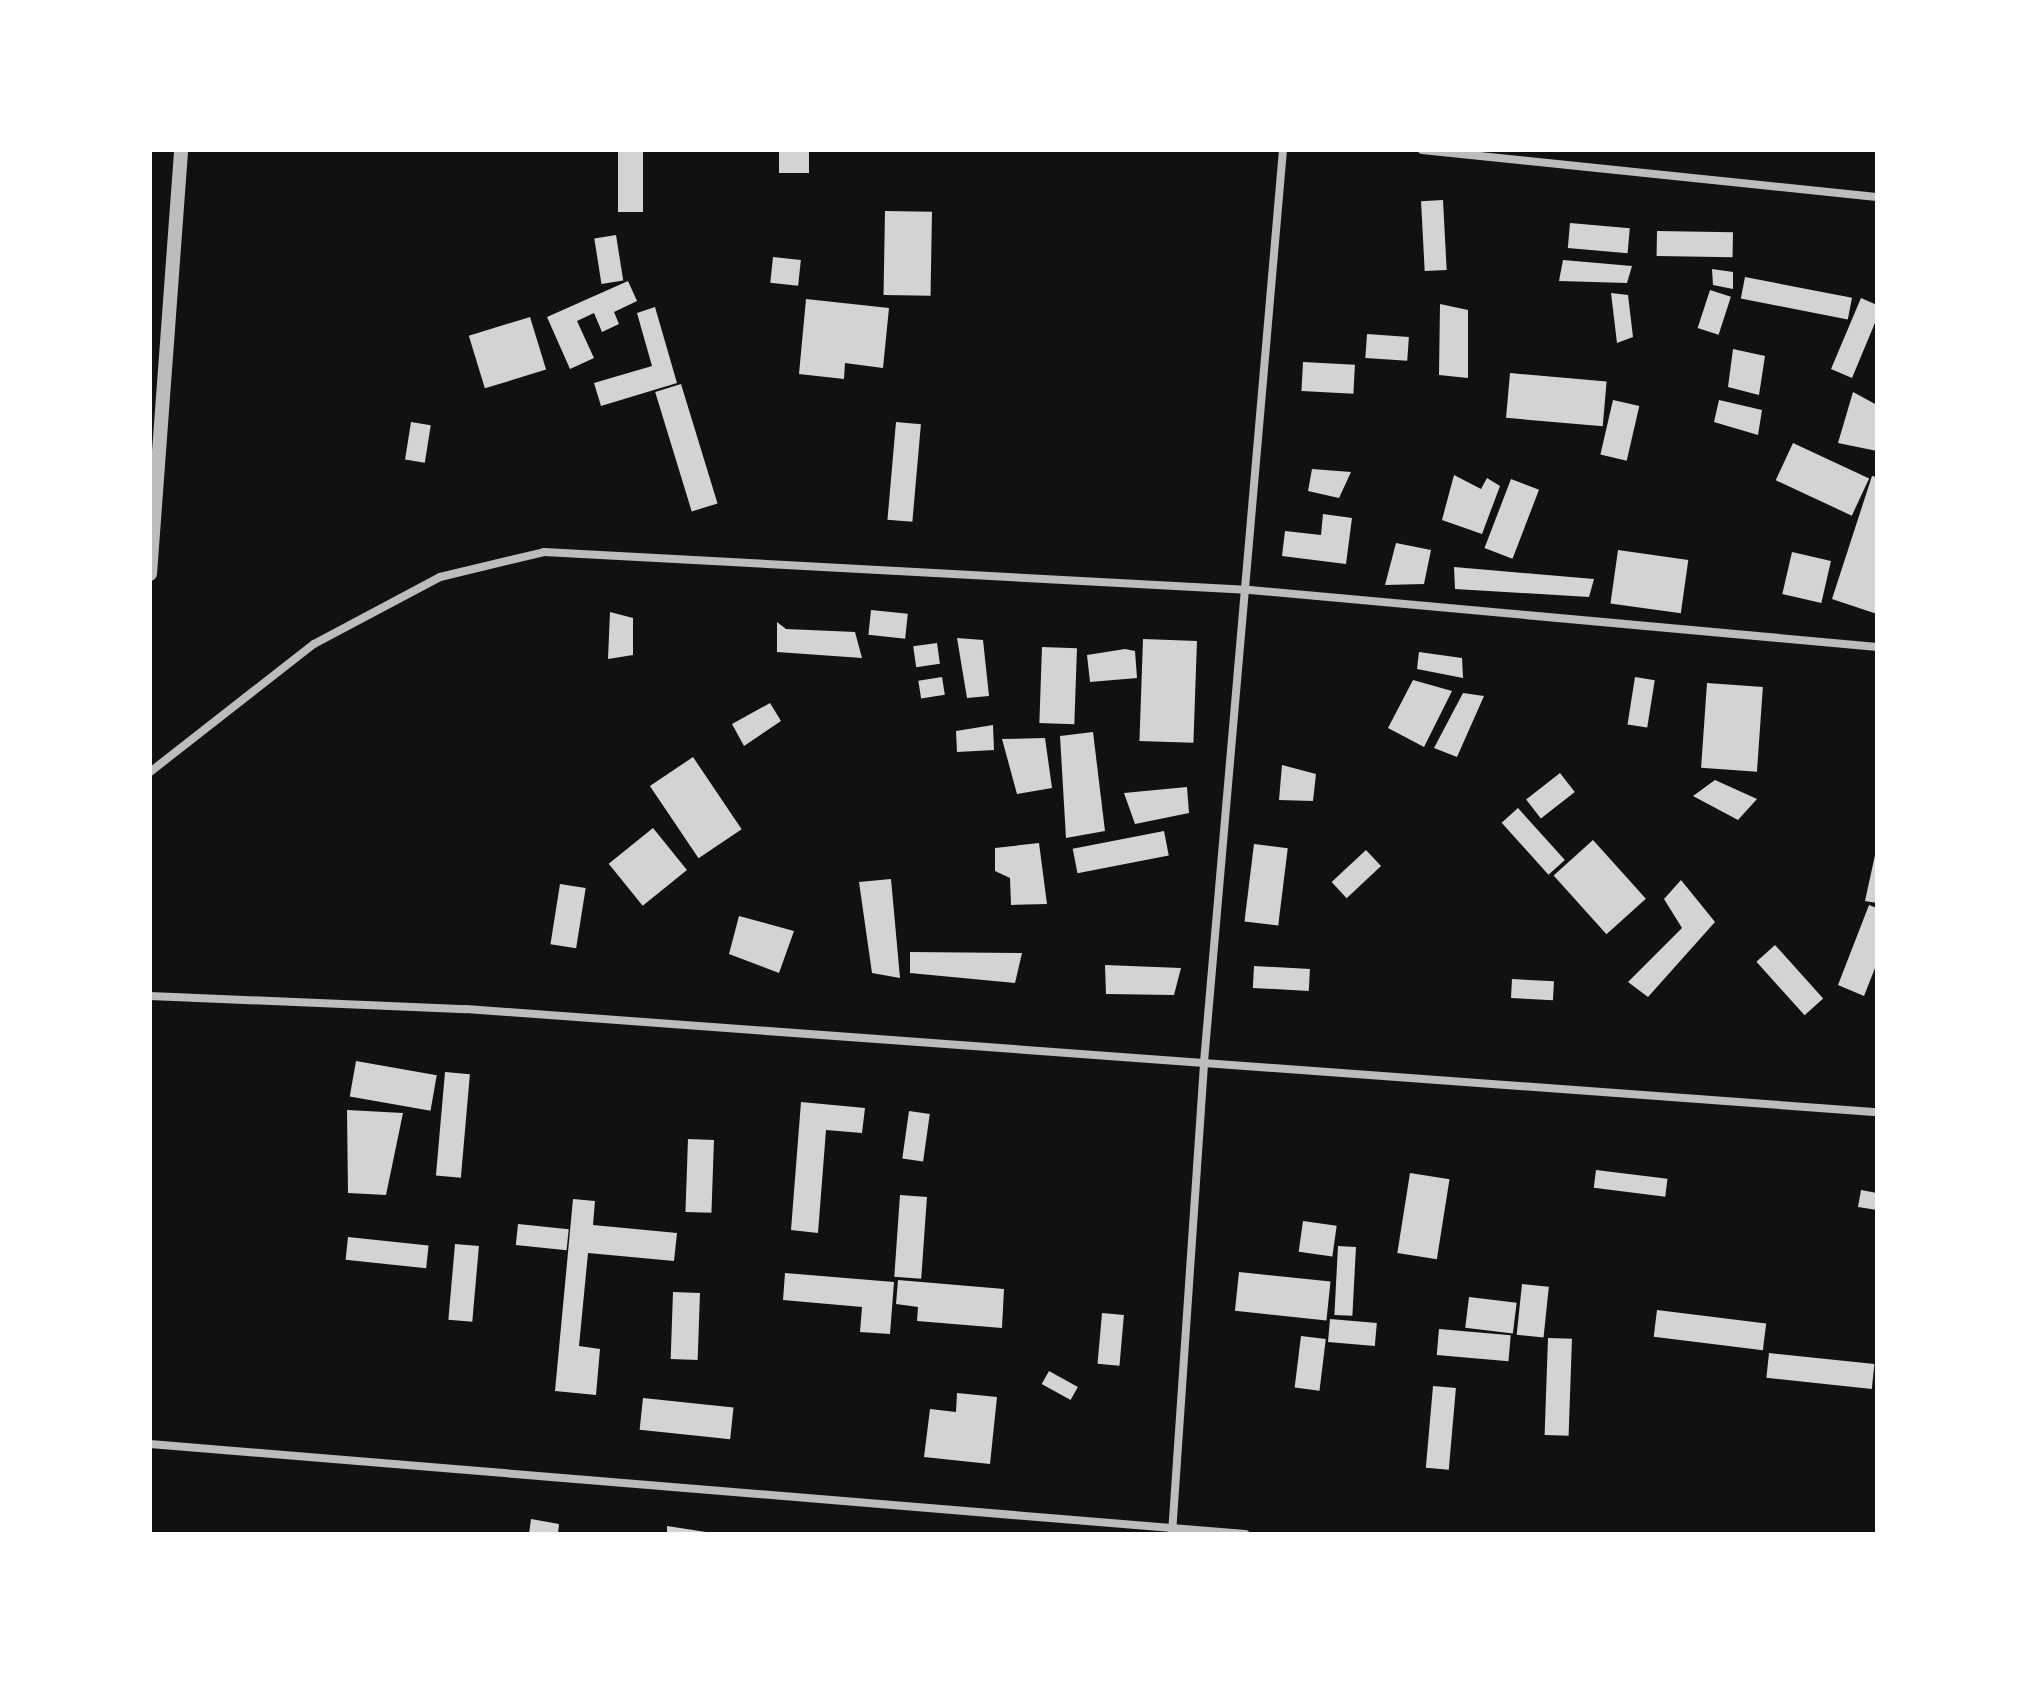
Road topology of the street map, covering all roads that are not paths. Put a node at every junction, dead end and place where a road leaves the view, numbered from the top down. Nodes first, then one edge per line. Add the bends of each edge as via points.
1 (181, 150) edge
2 (1283, 150) edge
3 (1422, 150) edge
4 (1877, 197) edge
5 (152, 521) edge
6 (150, 574) edge
7 (1250, 590) junction
8 (1877, 647) edge
9 (150, 772) edge
10 (150, 996) edge
11 (1204, 1062) junction
12 (1877, 1112) edge
13 (150, 1444) edge
14 (1173, 1531) edge
15 (1245, 1534) edge

1 - 5 street
2 - 7 street
3 - 4 street
5 - 6 street
7 - 8 street
7 - 9 street via 544,552 440,577 314,644
7 - 11 street
10 - 11 street via 466,1009
11 - 12 street
11 - 14 street
13 - 14 street
14 - 15 street

